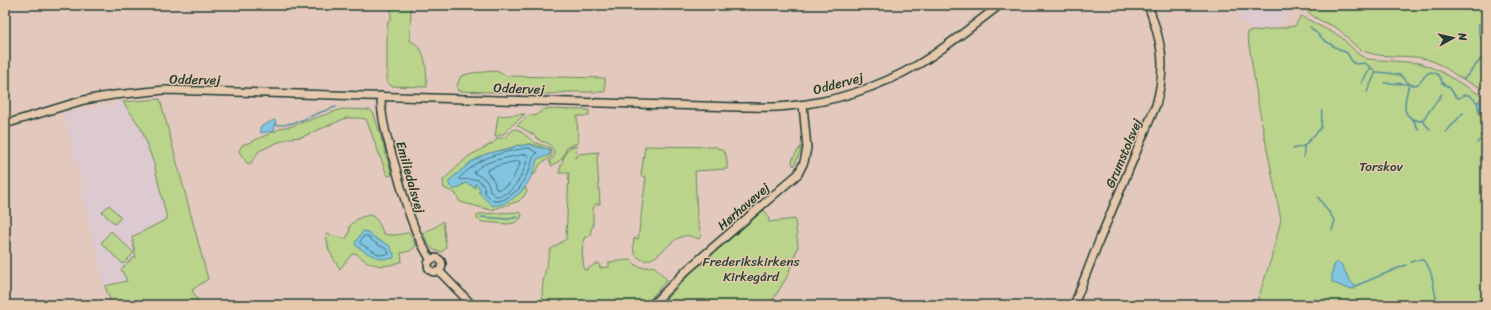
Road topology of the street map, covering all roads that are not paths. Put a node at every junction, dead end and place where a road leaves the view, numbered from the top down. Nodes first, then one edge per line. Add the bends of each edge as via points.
1 (1000, 5) edge
2 (1148, 5) edge
3 (381, 96) junction
4 (803, 105) junction
5 (5, 125) edge
6 (472, 305) edge
7 (652, 305) edge
8 (1074, 305) edge

1 - 4 street, Oddervej via 919,64 893,78 848,95
2 - 8 street, Grumstolsvej via 1159,35 1162,53 1162,73 1156,105
3 - 4 street, Oddervej via 737,107
3 - 5 street, Oddervej via 140,92 84,100
3 - 6 street, Emiliedalsvej via 385,130 404,198 418,237 430,260 429,270 435,273 439,271
4 - 7 street, Hørhavevej via 807,148 798,174 688,269

